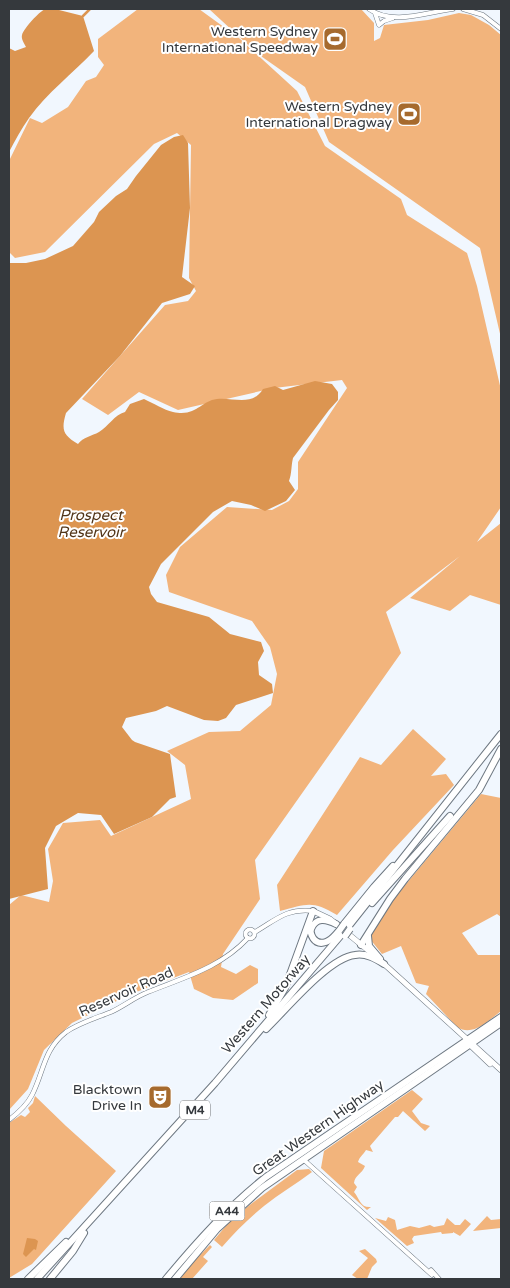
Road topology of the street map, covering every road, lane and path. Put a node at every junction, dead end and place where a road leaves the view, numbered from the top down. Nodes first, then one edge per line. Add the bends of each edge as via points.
1 (370, 9) edge
2 (453, 9) edge
3 (462, 9) edge
4 (375, 13) junction
5 (395, 18) junction
6 (501, 29) edge
7 (501, 734) edge
8 (501, 740) edge
9 (501, 749) edge
10 (450, 816) dead end
11 (372, 903) junction
12 (304, 910) junction
13 (314, 912) junction
14 (310, 920) junction
15 (347, 927) junction
16 (370, 930) junction
17 (340, 931) junction
18 (254, 932) junction
19 (310, 933) junction
20 (248, 938) junction
21 (361, 945) junction
22 (384, 964) junction
23 (420, 997) junction
24 (501, 1017) edge
25 (501, 1023) edge
26 (494, 1029) junction
27 (458, 1030) junction
28 (483, 1030) junction
29 (262, 1031) junction
30 (460, 1036) junction
31 (469, 1042) junction
32 (480, 1049) junction
33 (452, 1050) junction
34 (501, 1070) edge
35 (501, 1074) edge
36 (9, 1118) edge
37 (313, 1152) junction
38 (301, 1157) junction
39 (310, 1165) junction
40 (84, 1230) junction
41 (40, 1267) junction
42 (435, 1276) edge
43 (24, 1279) edge
44 (28, 1279) edge
45 (37, 1279) edge
46 (42, 1279) edge
47 (50, 1279) edge
48 (166, 1279) edge
49 (175, 1279) edge

1 - 4 street
2 - 5 street
3 - 6 street via 483,15
4 - 5 street
4 - 5 street via 379,25 384,20
7 - 15 highway, Western Motorway / M4
8 - 11 highway, Western Motorway / M4
9 - 16 highway via 479,790 390,899
10 - 11 highway
11 - 15 highway, Western Motorway / M4
12 - 13 street
12 - 14 highway
12 - 18 street via 282,914
13 - 14 highway
13 - 17 main road via 326,916
13 - 19 highway
14 - 29 highway via 286,988
15 - 17 highway, Western Motorway / M4, bridge
16 - 21 highway
16 - 22 highway via 369,946
17 - 19 highway, M4 via 323,943 315,941
17 - 19 highway via 326,920 318,920
17 - 21 main road
17 - 29 highway, Western Motorway / M4
18 - 20 street via 253,938
18 - 20 street via 247,931
20 - 36 street, Reservoir Road via 209,968 144,994 66,1033 47,1054 36,1087 26,1103
21 - 22 main road
22 - 23 main road
22 - 29 highway via 359,954 341,960
23 - 27 main road
23 - 30 main road
24 - 28 highway, Great Western Highway / A44
25 - 26 highway, Great Western Highway / A44
26 - 31 highway, Great Western Highway / A44
26 - 32 main road via 480,1042
27 - 28 main road via 470,1033
27 - 31 main road
28 - 31 highway, Great Western Highway / A44
29 - 40 highway, Western Motorway / M4
30 - 31 main road
30 - 33 main road
31 - 32 main road
31 - 33 highway, Great Western Highway / A44
31 - 35 main road
31 - 37 highway, Great Western Highway / A44 via 428,1074
32 - 34 main road
33 - 38 highway, Great Western Highway / A44
37 - 38 highway, Great Western Highway / A44
37 - 39 street via 309,1158
38 - 39 street
38 - 48 highway, Great Western Highway / A44 via 266,1177 231,1207
38 - 49 highway, Great Western Highway / A44 via 234,1212
39 - 42 street
40 - 41 highway via 70,1238
40 - 45 highway, Western Motorway / M4
40 - 46 highway, Western Motorway / M4
40 - 47 highway via 73,1251
41 - 43 highway
41 - 44 highway

